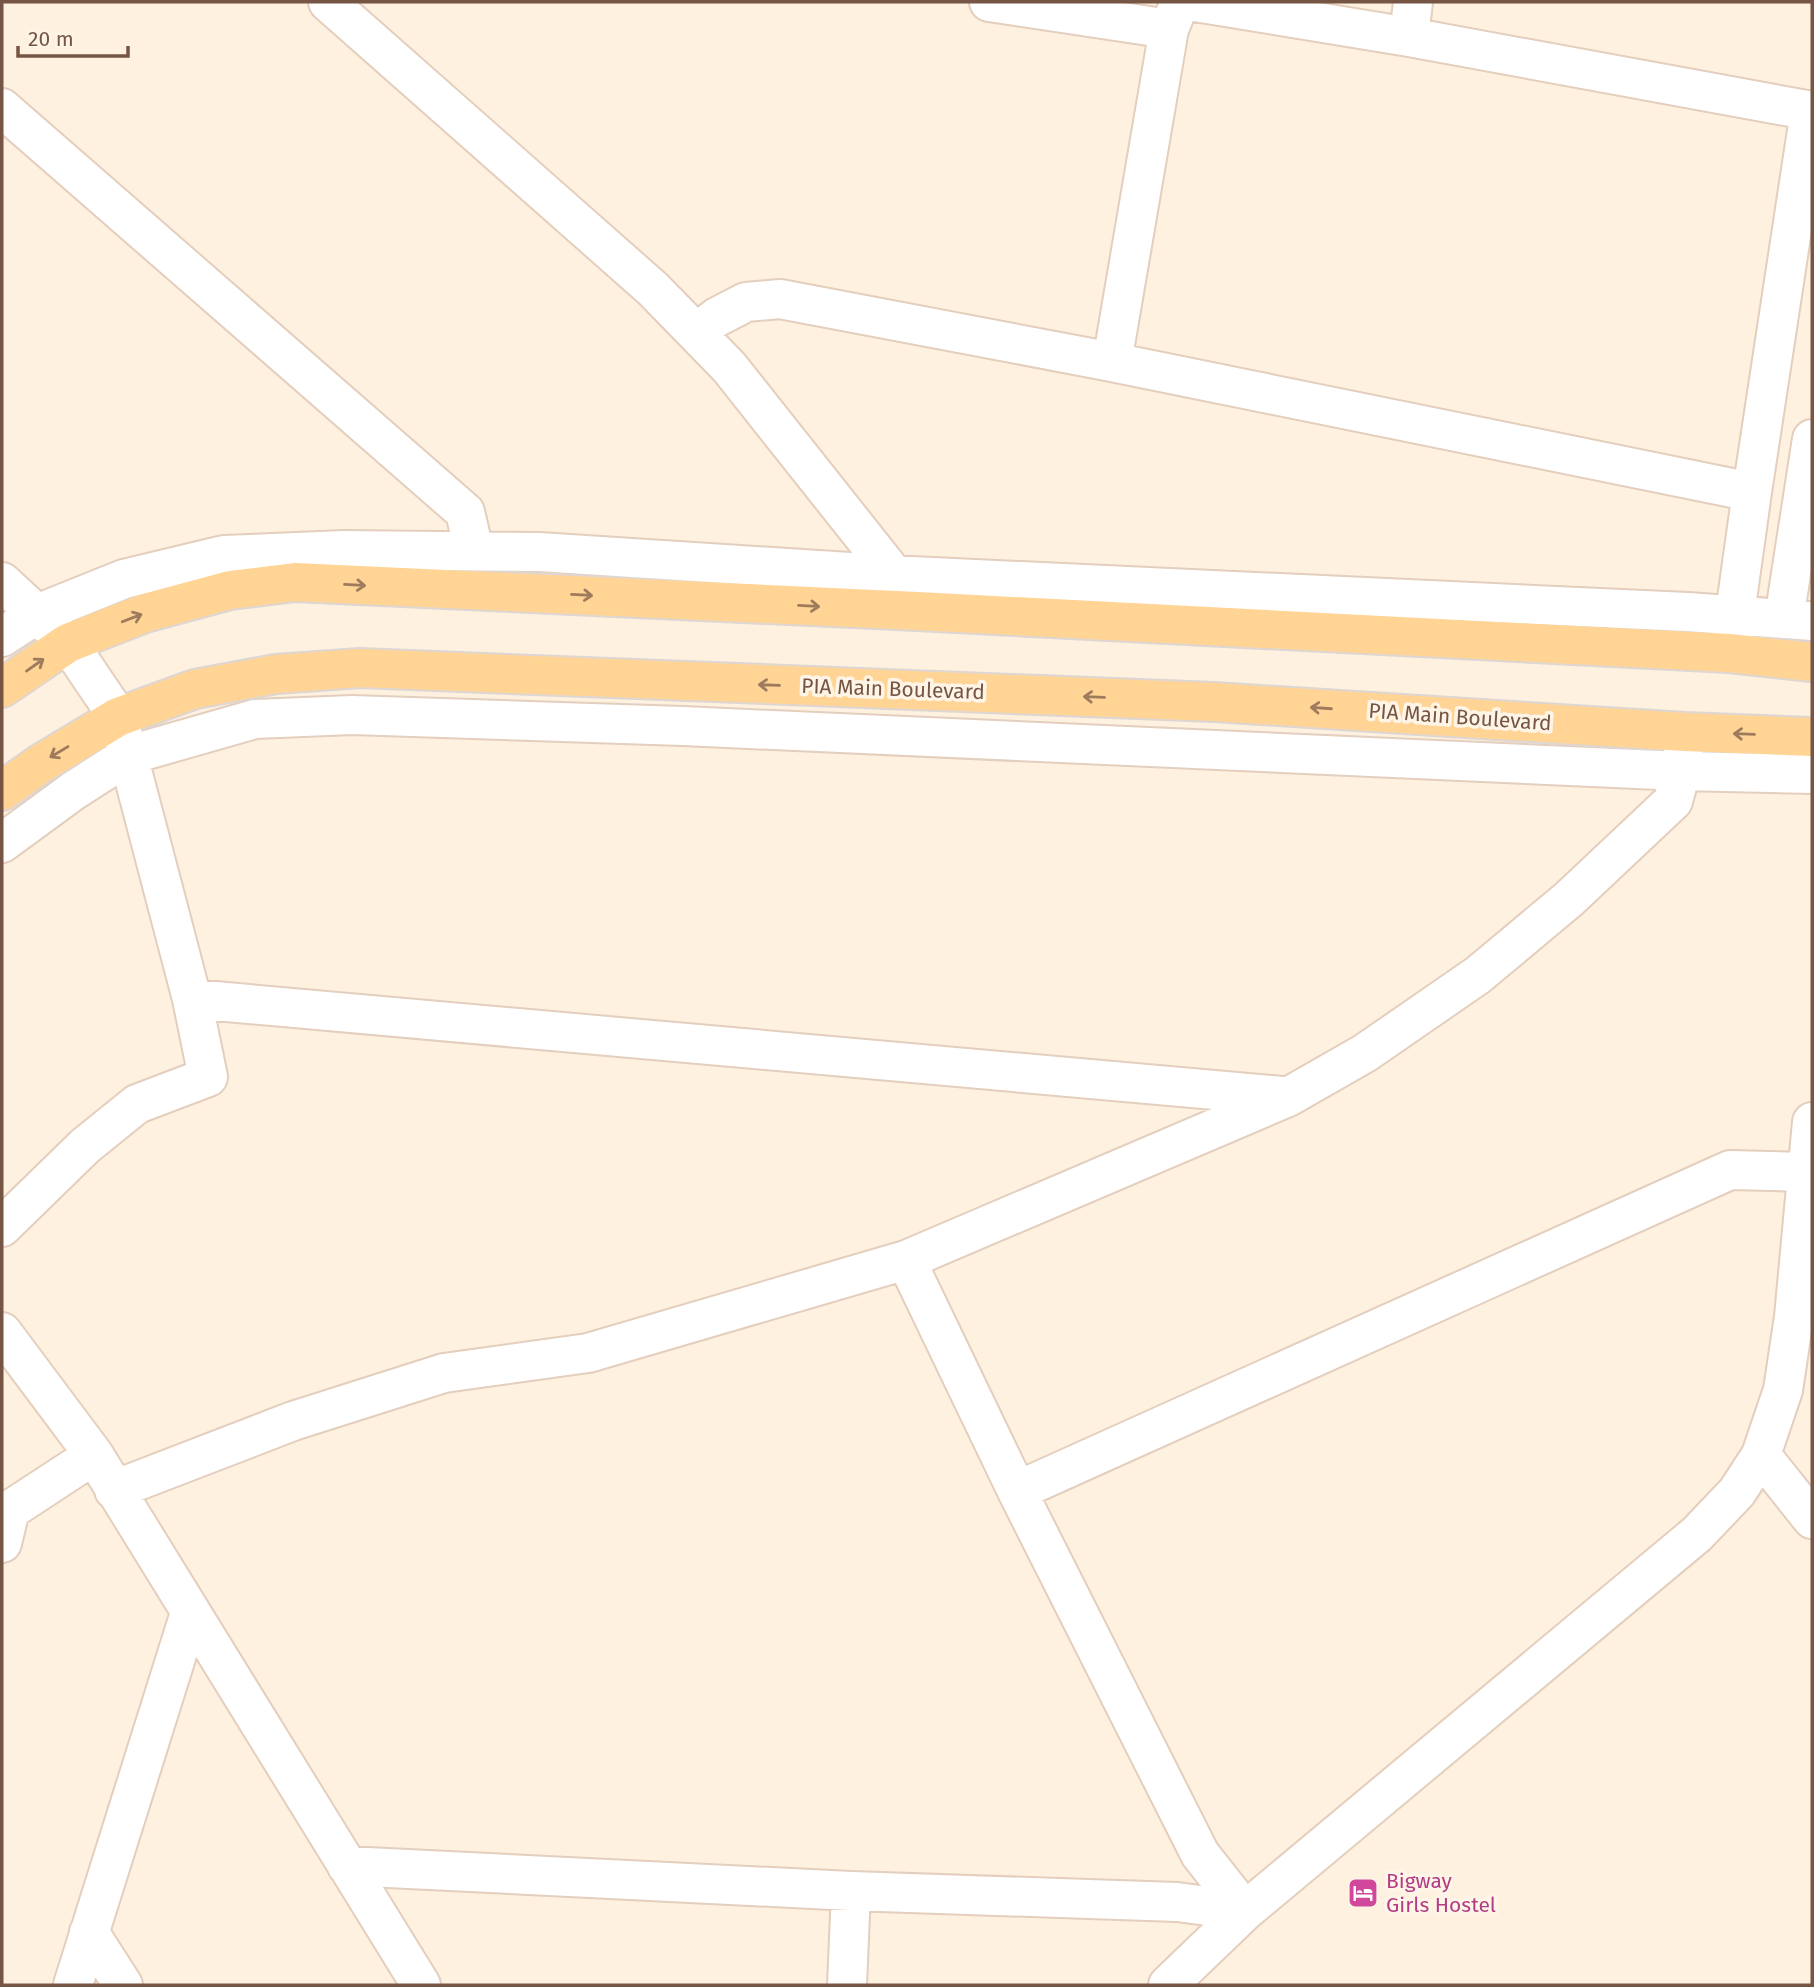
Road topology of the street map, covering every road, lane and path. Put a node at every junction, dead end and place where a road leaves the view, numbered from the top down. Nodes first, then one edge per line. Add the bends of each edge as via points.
1 (328, 2) edge
2 (989, 2) edge
3 (1181, 11) edge
4 (1411, 19) edge
5 (2, 108) edge
6 (1811, 111) edge
7 (696, 333) junction
8 (1112, 362) junction
9 (1812, 439) edge
10 (1752, 492) junction
11 (474, 551) junction
12 (894, 575) junction
13 (2, 582) edge
14 (37, 614) junction
15 (1734, 616) junction
16 (1798, 620) edge
17 (2, 637) edge
18 (68, 643) junction
19 (1729, 653) junction
20 (1812, 662) edge
21 (2, 688) edge
22 (118, 718) junction
23 (1685, 732) junction
24 (1812, 737) edge
25 (129, 755) junction
26 (1681, 771) junction
27 (1812, 774) edge
28 (2, 791) edge
29 (2, 843) edge
30 (192, 999) junction
31 (1288, 1097) junction
32 (1812, 1122) edge
33 (1806, 1172) junction
34 (2, 1227) edge
35 (906, 1260) junction
36 (2, 1332) edge
37 (94, 1455) junction
38 (1762, 1455) junction
39 (114, 1490) junction
40 (1017, 1491) junction
41 (1812, 1519) edge
42 (2, 1543) edge
43 (190, 1613) junction
44 (347, 1866) junction
45 (850, 1891) junction
46 (1245, 1911) junction
47 (89, 1932) junction
48 (73, 1985) edge
49 (122, 1985) edge
50 (421, 1985) edge
51 (847, 1985) edge
52 (1168, 1985) edge

1 - 7 street via 653,289
2 - 3 street
3 - 4 street
3 - 8 street
4 - 6 street
5 - 11 street via 465,512
6 - 10 street
7 - 8 street via 746,302 780,299
7 - 12 street via 729,367
8 - 10 street
9 - 16 street
10 - 15 street
11 - 12 street
11 - 14 street via 224,555 124,579
12 - 15 street
13 - 14 street
14 - 17 street
14 - 18 street
15 - 16 street
15 - 19 street
18 -> 19 main road via 145,612 218,593 295,582
21 -> 18 main road
18 - 22 street
19 - 20 main road
23 -> 22 main road, PIA Main Boulevard via 1214,702 360,668 276,674 195,689
22 - 25 street
22 -> 28 main road, PIA Main Boulevard
24 -> 23 main road, PIA Main Boulevard
23 - 26 street
25 - 26 street via 255,719 352,715
25 - 29 street
25 - 30 street
26 - 27 street
26 - 31 street via 1673,801 1478,975 1365,1053
30 - 31 street
30 - 34 street via 208,1077 137,1104 85,1146
31 - 35 street
32 - 33 street
33 - 38 street via 1783,1390
33 - 40 street via 1730,1170
35 - 39 street via 588,1353 444,1373 293,1421
35 - 40 street
36 - 37 street
37 - 39 street
37 - 42 street via 10,1510
38 - 41 street
38 - 46 street via 1737,1492 1697,1534
39 - 43 street
40 - 46 street via 1200,1854
43 - 44 street
43 - 47 street
44 - 45 street
44 - 50 street
45 - 46 street via 1177,1902
45 - 51 street
46 - 52 street
47 - 48 street
47 - 49 street

